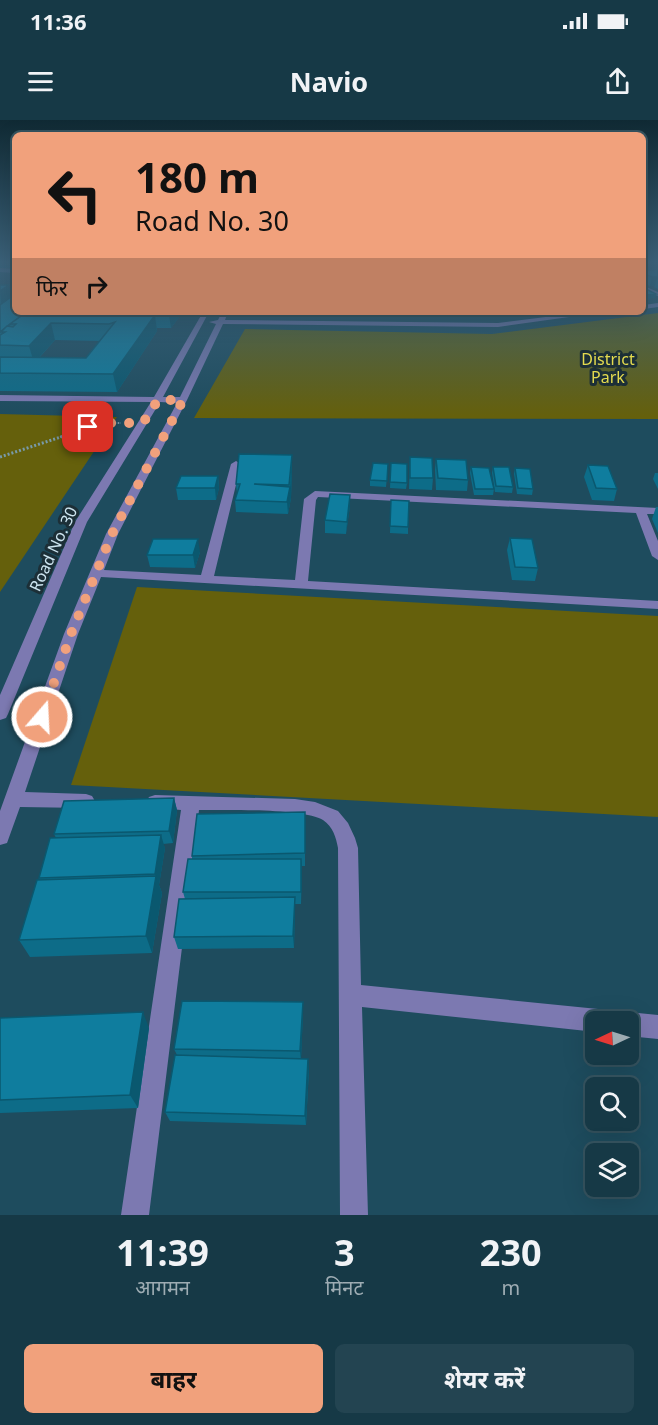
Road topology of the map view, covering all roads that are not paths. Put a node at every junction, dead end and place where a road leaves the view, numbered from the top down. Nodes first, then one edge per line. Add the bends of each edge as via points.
1 (381, 315) edge
2 (578, 315) edge
3 (204, 317) edge
4 (223, 317) edge
5 (383, 325) junction
6 (0, 398) edge
7 (158, 400) junction
8 (183, 400) junction
9 (236, 464) edge
10 (640, 510) junction
11 (658, 510) edge
12 (658, 556) edge
13 (96, 573) junction
14 (206, 580) junction
15 (301, 585) junction
16 (658, 605) edge
17 (0, 714) edge
18 (13, 800) junction
19 (102, 801) edge
20 (135, 802) edge
21 (191, 803) junction
22 (0, 837) edge
23 (351, 995) junction
24 (585, 1020) edge
25 (639, 1025) edge
26 (658, 1027) edge
27 (135, 1215) edge
28 (354, 1215) edge

1 - 5 street
2 - 5 street via 498,325
3 - 4 street
3 - 7 street, Road No. 30
4 - 5 street
4 - 8 street
6 - 7 street
7 - 8 street
7 - 17 street, Road No. 30 via 81,522
8 - 13 street via 112,534
9 - 14 street
10 - 11 street
10 - 12 street
10 - 15 street via 315,494 310,499
13 - 14 street
13 - 18 street
14 - 15 street
15 - 16 street
18 - 19 street
18 - 22 street
20 - 21 street
21 - 23 street via 297,807 327,813 343,830 348,848
21 - 27 street
23 - 24 street
23 - 28 street
25 - 26 street

